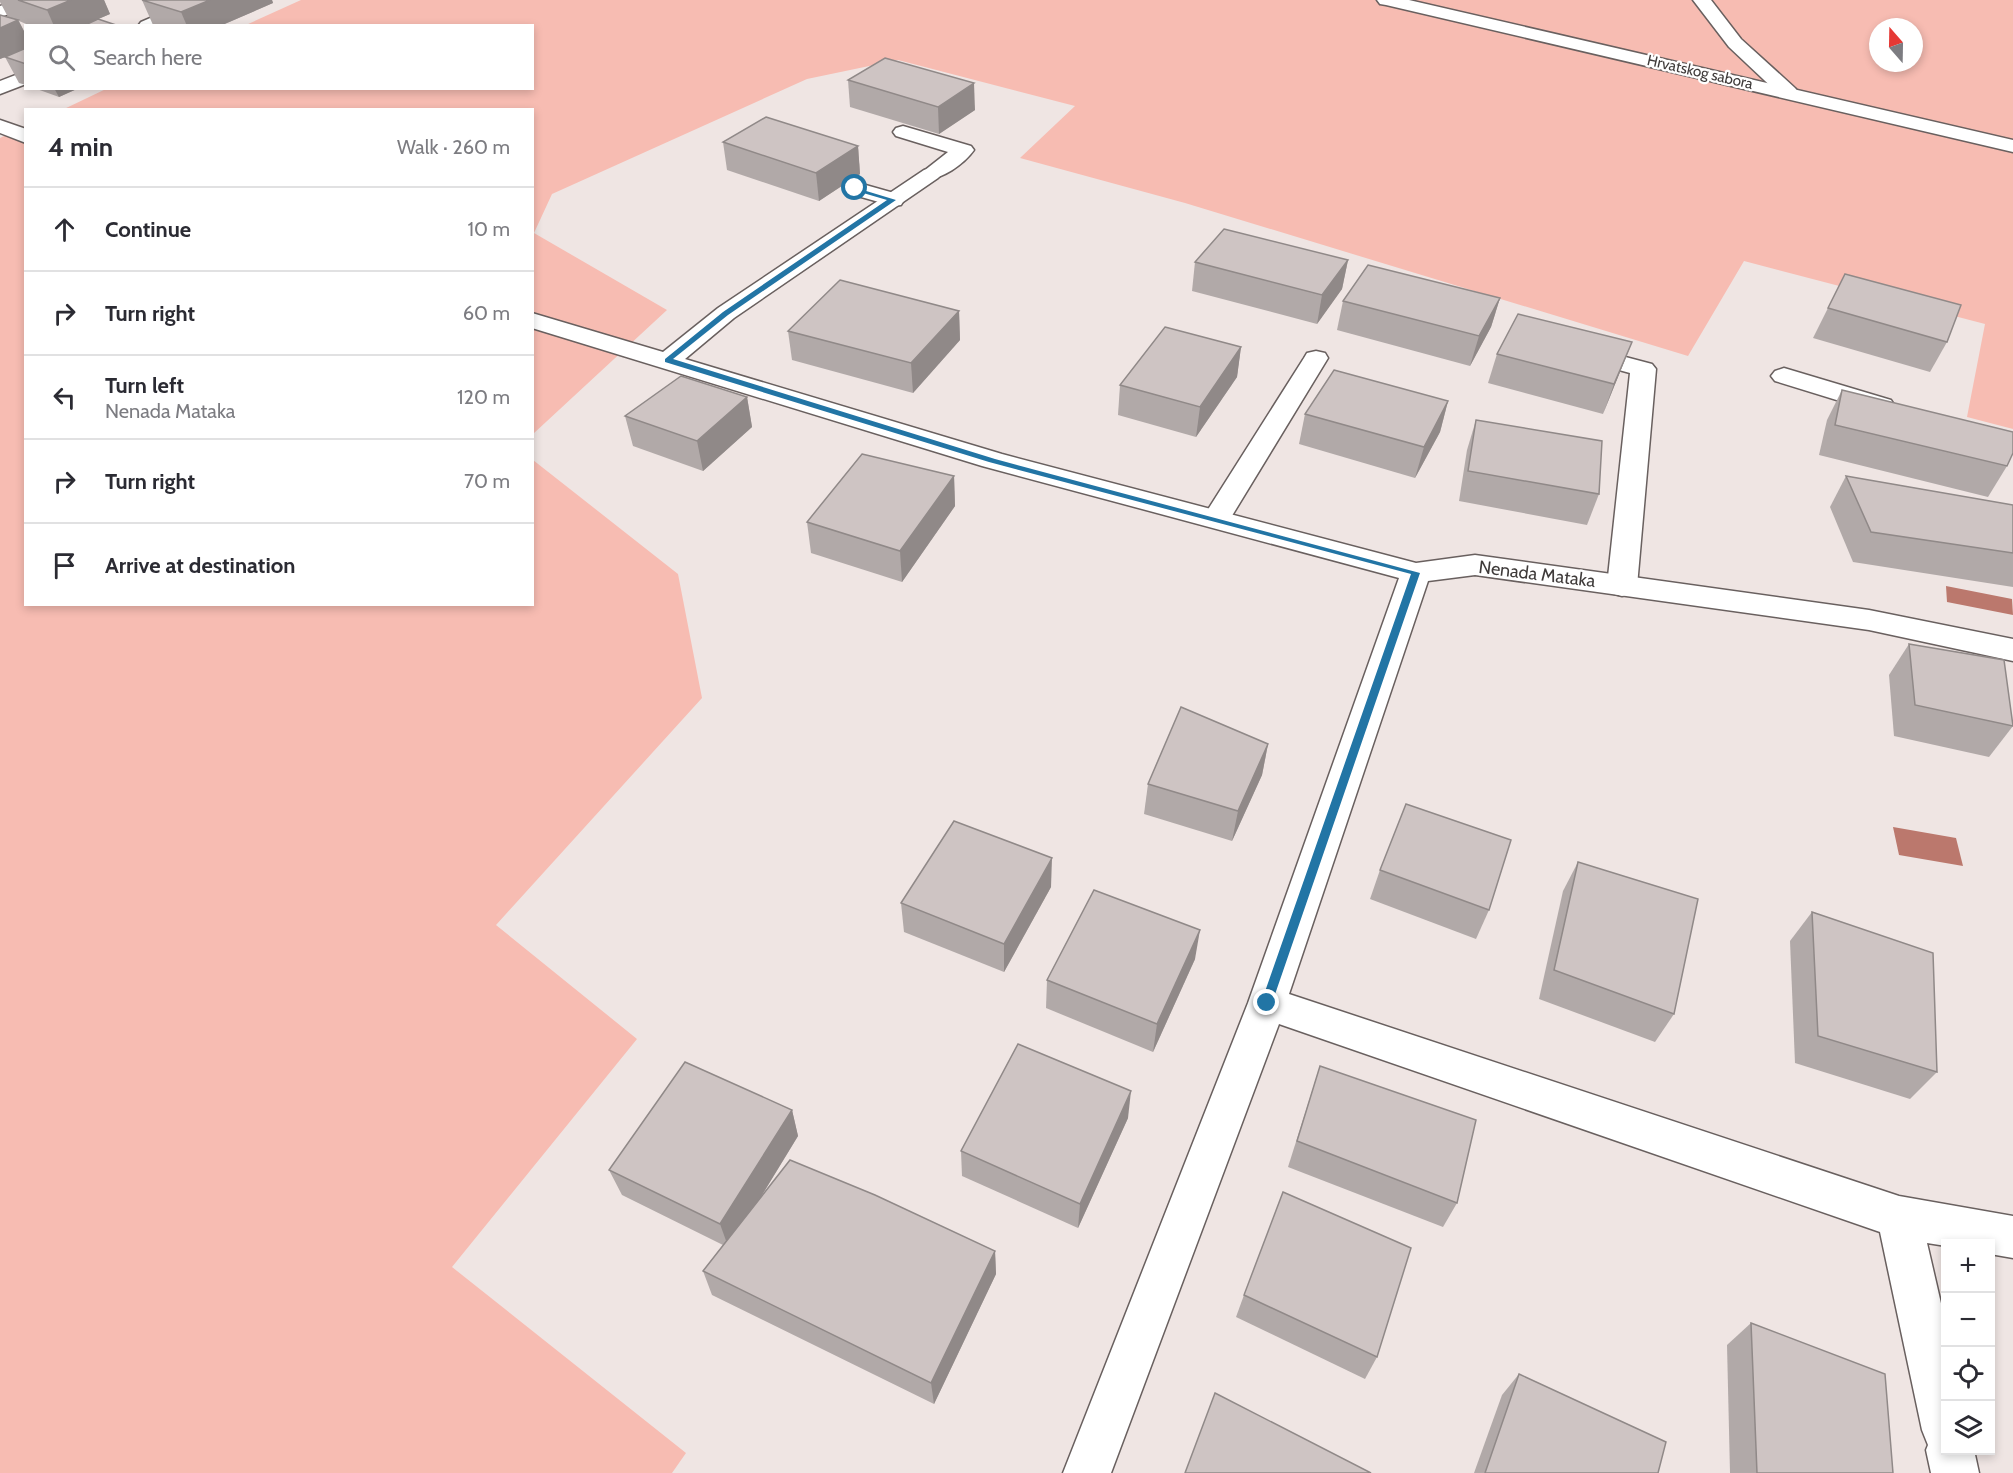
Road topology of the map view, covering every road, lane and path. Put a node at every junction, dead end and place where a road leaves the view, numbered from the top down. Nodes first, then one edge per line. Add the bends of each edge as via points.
1 (34, 0) edge
2 (207, 0) edge
3 (1386, 0) edge
4 (1702, 0) edge
5 (0, 12) edge
6 (152, 24) edge
7 (24, 78) edge
8 (0, 88) edge
9 (1788, 92) junction
10 (0, 126) edge
11 (903, 132) dead end
12 (24, 136) edge
13 (2013, 146) edge
14 (855, 188) dead end
15 (892, 200) junction
16 (534, 321) edge
17 (1554, 345) edge
18 (661, 358) junction
19 (1316, 358) dead end
20 (1784, 376) dead end
21 (1910, 415) edge
22 (1216, 519) junction
23 (1416, 573) junction
24 (1622, 586) junction
25 (2013, 650) edge
26 (1267, 1003) junction
27 (1899, 1217) junction
28 (2013, 1237) edge
29 (1941, 1407) edge
30 (1951, 1455) edge
31 (1087, 1473) edge
32 (1955, 1473) edge

1 - 5 street
2 - 6 street
3 - 9 street, Hrvatskog sabora
4 - 9 street via 1735,43
7 - 8 street
9 - 13 street, Hrvatskog sabora
10 - 12 street
11 - 15 street via 964,150
14 - 15 street
15 - 18 street
16 - 18 street, Nenada Mataka
17 - 24 street via 1643,369
18 - 22 street, Nenada Mataka via 992,460
19 - 22 street
20 - 21 street
22 - 23 street, Nenada Mataka
23 - 24 street, Nenada Mataka via 1475,565
23 - 26 street
24 - 25 street, Nenada Mataka via 1869,620
26 - 27 street
26 - 31 street
27 - 28 street
27 - 29 street
30 - 32 street

